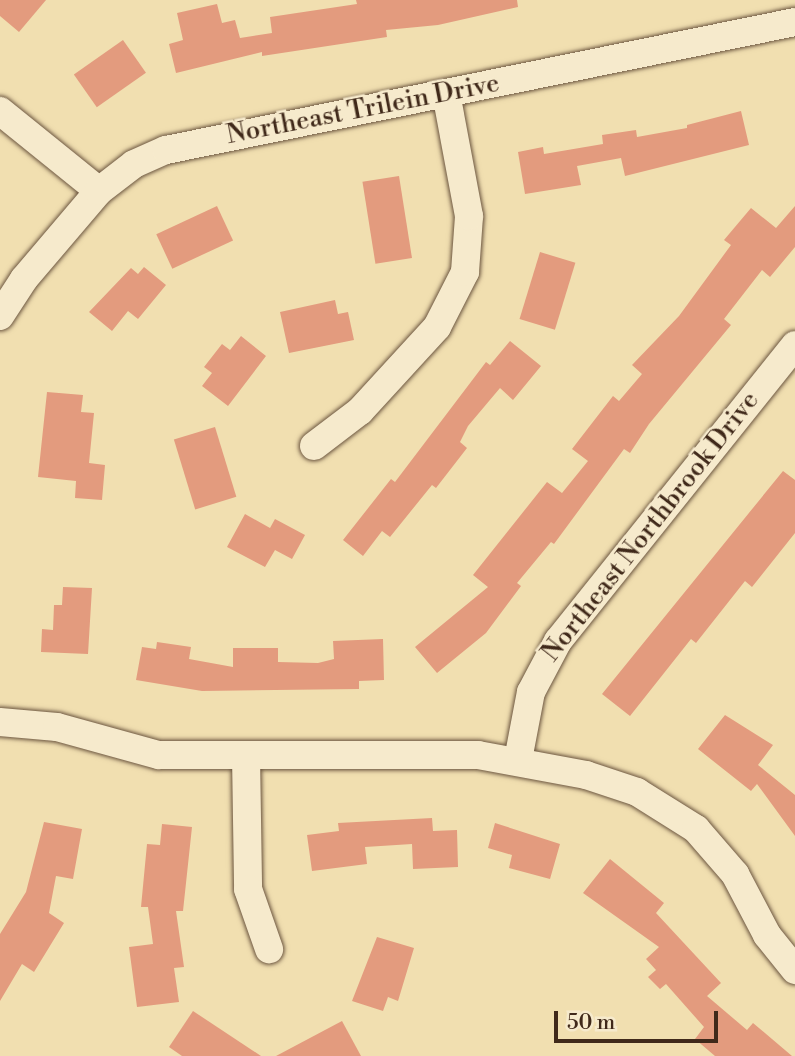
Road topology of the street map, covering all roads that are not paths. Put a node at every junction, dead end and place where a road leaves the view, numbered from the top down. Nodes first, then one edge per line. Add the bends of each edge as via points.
1 (795, 22) edge
2 (446, 93) junction
3 (0, 111) edge
4 (99, 191) junction
5 (0, 316) edge
6 (795, 345) edge
7 (314, 446) dead end
8 (0, 722) edge
9 (246, 755) junction
10 (518, 760) junction
11 (270, 949) dead end
12 (795, 970) edge

1 - 2 street, Northeast Trilein Drive
2 - 4 street, Northeast Trilein Drive via 166,150 134,164
2 - 7 street via 469,216 465,272 436,327 360,411
3 - 4 street
4 - 5 street, Northeast Trilein Drive via 24,279
6 - 10 street, Northeast Northbrook Drive via 558,641 531,692
8 - 9 street via 57,727 159,755
9 - 10 street via 408,752
9 - 11 street via 248,889
10 - 12 street via 636,792 688,822 724,858 767,935

